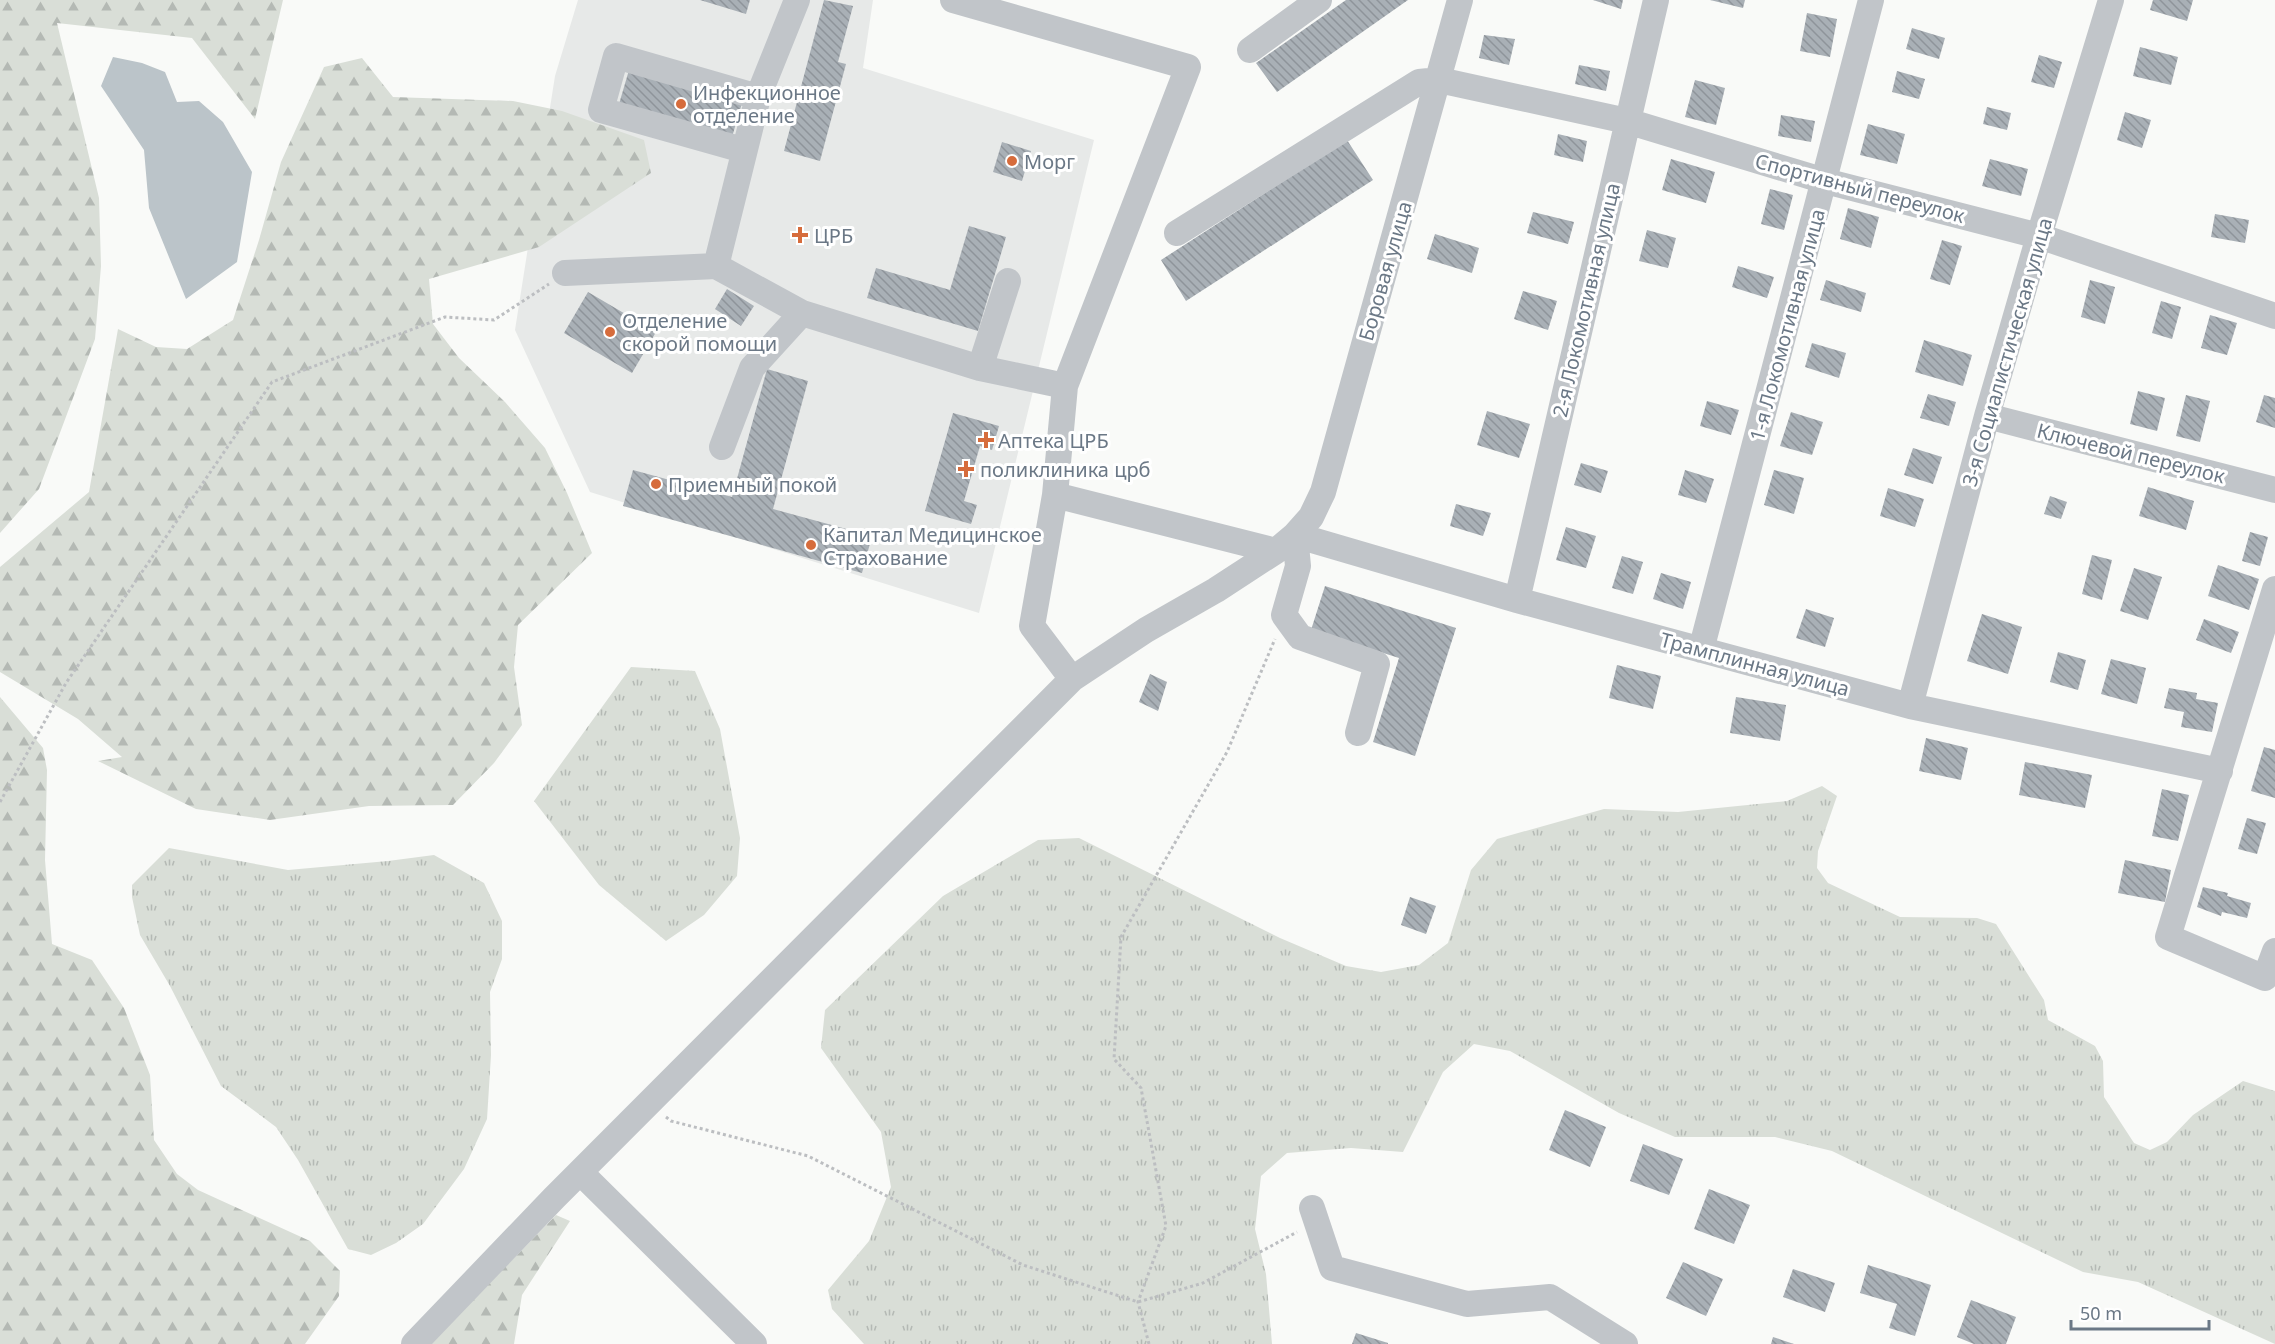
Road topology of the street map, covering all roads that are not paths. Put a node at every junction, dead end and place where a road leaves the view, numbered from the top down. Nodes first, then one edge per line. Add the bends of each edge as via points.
1 (797, 0) edge
2 (953, 0) edge
3 (1319, 0) edge
4 (1460, 0) edge
5 (1656, 0) edge
6 (1871, 0) edge
7 (2111, 0) edge
8 (1250, 50) dead end
9 (1439, 80) junction
10 (758, 97) junction
11 (1627, 121) junction
12 (743, 150) junction
13 (1825, 181) junction
14 (1177, 233) dead end
15 (2039, 236) junction
16 (716, 266) junction
17 (565, 273) road end
18 (1008, 281) dead end
19 (802, 313) junction
20 (2275, 316) edge
21 (980, 368) junction
22 (1065, 386) junction
23 (1987, 416) junction
24 (722, 447) dead end
25 (2275, 490) edge
26 (1055, 495) junction
27 (1286, 543) junction
28 (2275, 589) edge
29 (1517, 600) junction
30 (1701, 650) junction
31 (1072, 679) junction
32 (1910, 706) junction
33 (1359, 733) dead end
34 (2220, 771) junction
35 (2275, 951) edge
36 (580, 1172) junction
37 (1314, 1215) road end
38 (414, 1344) edge
39 (754, 1344) edge
40 (1626, 1344) edge

1 - 10 street
2 - 22 street via 1188,67
3 - 8 street
4 - 9 street, Боровая улица
5 - 11 street, 2-я Локомотивная улица
6 - 13 street, 1-я Локомотивная улица
7 - 15 street, 3-я Социалистическая улица
9 - 11 street, Спортивный переулок
9 - 14 street via 1419,82
9 - 27 street, Боровая улица via 1323,492 1311,517
10 - 12 street
10 - 12 street via 616,56 601,110
11 - 13 street, Спортивный переулок
11 - 29 street, 2-я Локомотивная улица
12 - 16 street
13 - 15 street, Спортивный переулок
13 - 30 street, 1-я Локомотивная улица
15 - 20 street, Спортивный переулок
15 - 23 street, 3-я Социалистическая улица
16 - 17 street
16 - 19 street
18 - 21 street
19 - 21 street
19 - 24 street via 752,369
21 - 22 street
22 - 26 street
23 - 25 street, Ключевой переулок
23 - 32 street, 3-я Социалистическая улица
26 - 27 street, Трамплинная улица
26 - 31 street via 1032,626
27 - 29 street, Трамплинная улица
27 - 31 street, Боровая улица
27 - 33 street via 1298,566 1284,615 1300,637 1377,664
28 - 34 street
29 - 30 street, Трамплинная улица
30 - 32 street, Трамплинная улица
31 - 36 street, Боровая улица
32 - 34 street, Трамплинная улица
34 - 35 street via 2168,937 2265,978
36 - 38 street, Боровая улица
36 - 39 street
37 - 40 street via 1332,1268 1467,1304 1550,1297

